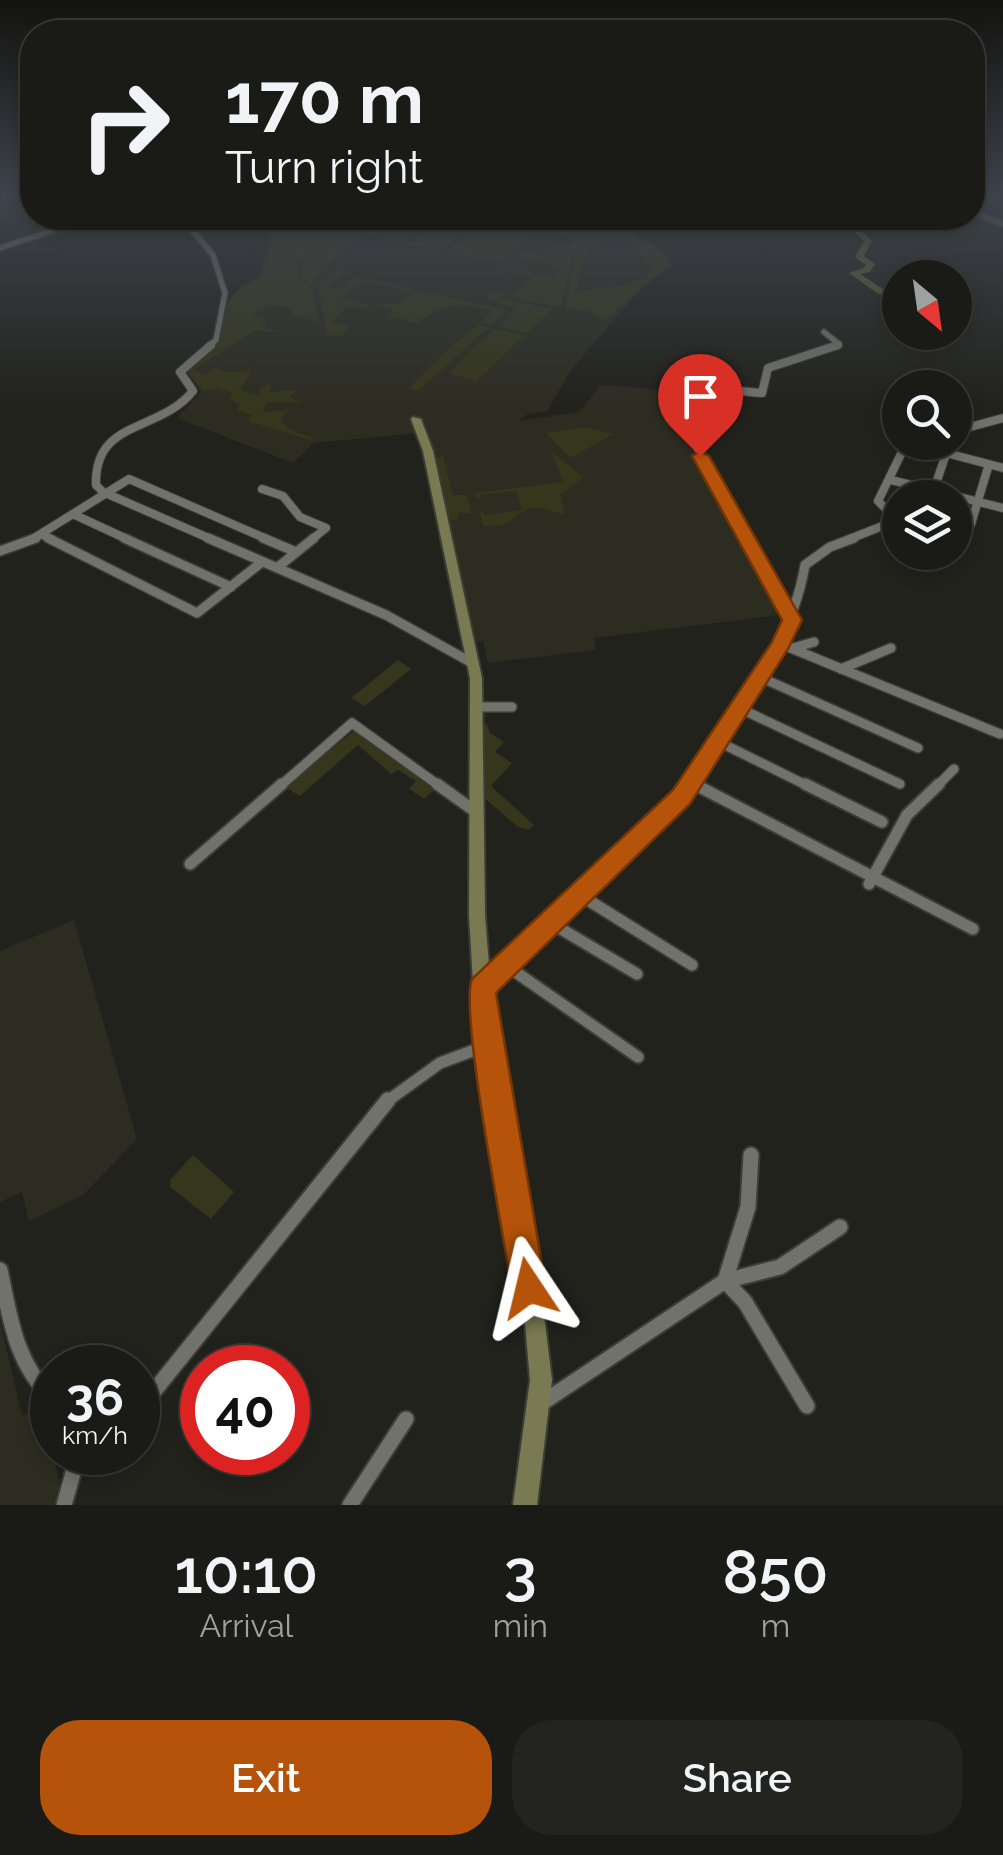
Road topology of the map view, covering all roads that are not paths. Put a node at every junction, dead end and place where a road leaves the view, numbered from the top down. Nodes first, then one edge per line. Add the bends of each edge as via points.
1 (214, 266) edge
2 (824, 332) dead end
3 (1003, 418) edge
4 (416, 419) dead end
5 (972, 426) edge
6 (899, 460) edge
7 (971, 460) edge
8 (988, 464) junction
9 (1003, 468) edge
10 (891, 480) edge
11 (262, 489) dead end
12 (106, 492) junction
13 (972, 501) edge
14 (978, 502) junction
15 (1003, 508) edge
16 (75, 515) junction
17 (972, 521) edge
18 (882, 527) edge
19 (43, 536) junction
20 (0, 551) edge
21 (296, 552) junction
22 (262, 562) junction
23 (278, 567) junction
24 (231, 587) junction
25 (792, 620) junction
26 (814, 642) dead end
27 (787, 646) junction
28 (891, 648) dead end
29 (474, 664) junction
30 (842, 669) junction
31 (760, 676) junction
32 (478, 707) junction
33 (512, 707) dead end
34 (739, 708) junction
35 (1000, 734) dead end
36 (717, 741) junction
37 (918, 748) dead end
38 (954, 769) dead end
39 (690, 782) junction
40 (900, 784) dead end
41 (476, 812) junction
42 (882, 822) dead end
43 (190, 864) dead end
44 (871, 880) junction
45 (580, 895) junction
46 (551, 923) junction
47 (973, 929) dead end
48 (507, 966) junction
49 (692, 966) dead end
50 (637, 974) dead end
51 (482, 988) junction
52 (488, 1045) junction
53 (638, 1057) dead end
54 (751, 1155) dead end
55 (840, 1226) dead end
56 (0, 1270) edge
57 (725, 1281) junction
58 (30, 1378) edge
59 (160, 1384) edge
60 (538, 1406) junction
61 (807, 1406) dead end
62 (406, 1419) dead end
63 (72, 1475) edge
64 (64, 1505) edge
65 (350, 1505) edge
66 (524, 1505) edge

1 - 12 street via 226,293 216,340 180,372 193,391 167,414 122,432 100,451 94,475
2 - 25 street via 837,348 768,368 762,393 701,390 673,403
3 - 5 street
4 - 29 street
6 - 10 street
7 - 8 street
8 - 9 street
8 - 14 street
11 - 21 street via 326,528
12 - 16 street
12 - 21 street via 130,479
12 - 22 street
13 - 14 street
14 - 15 street
14 - 17 street
16 - 19 street
16 - 24 street
18 - 25 street via 805,564
19 - 20 street
19 - 24 street via 197,613
21 - 23 street
22 - 23 street
22 - 24 street
23 - 29 street
25 - 27 street
26 - 27 street
27 - 30 street
27 - 31 street
28 - 30 street
29 - 32 street
30 - 35 street
31 - 34 street
31 - 37 street
32 - 33 street
32 - 41 street
34 - 36 street
34 - 40 street
36 - 39 street
36 - 42 street
38 - 44 street via 906,815
39 - 44 street
39 - 45 street
41 - 43 street via 352,724 281,792
41 - 51 street
44 - 47 street
45 - 46 street
45 - 49 street
46 - 48 street
46 - 50 street
48 - 51 street
48 - 53 street
51 - 52 street
52 - 59 street via 440,1063 390,1096
52 - 60 street via 535,1323
54 - 57 street via 748,1207
55 - 57 street via 780,1267
56 - 58 street
57 - 60 street
57 - 61 street via 745,1302
60 - 66 street
62 - 65 street
63 - 64 street

